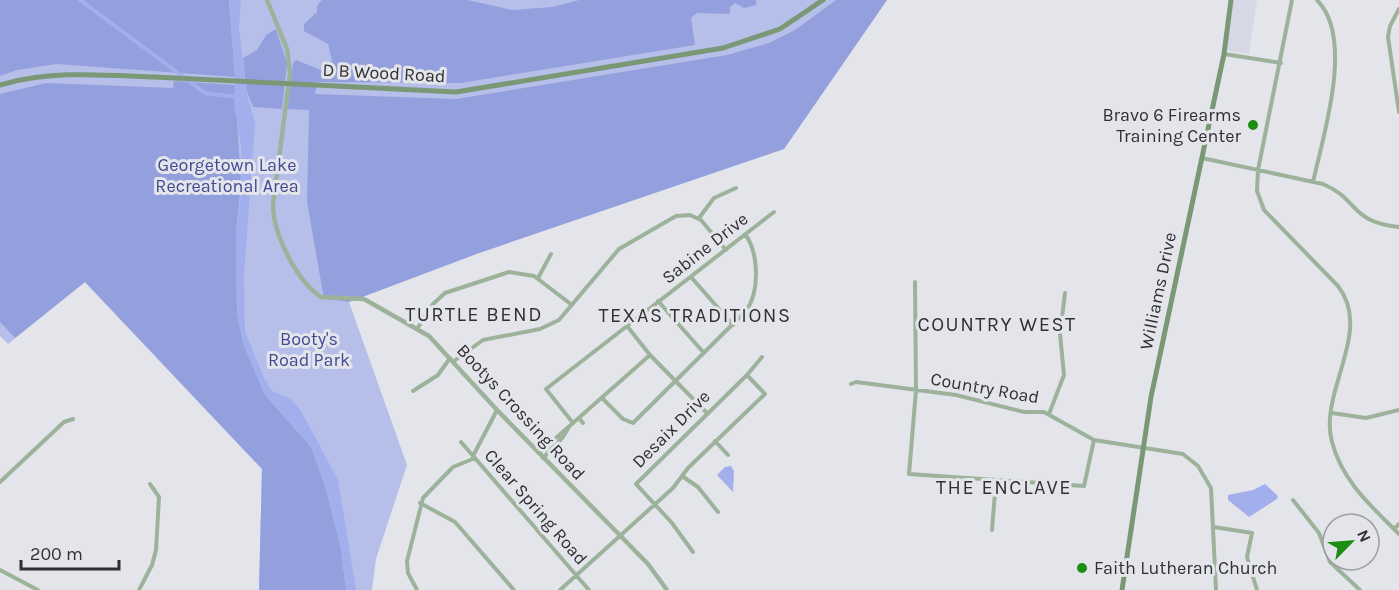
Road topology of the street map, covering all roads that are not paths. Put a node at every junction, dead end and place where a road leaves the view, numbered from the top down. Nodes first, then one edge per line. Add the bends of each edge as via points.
1 (267, 0) edge
2 (823, 0) edge
3 (1231, 0) edge
4 (1292, 0) edge
5 (1317, 0) edge
6 (1399, 9) edge
7 (1224, 54) junction
8 (1281, 63) junction
9 (0, 86) edge
10 (1399, 112) edge
11 (1202, 158) junction
12 (1258, 170) junction
13 (1313, 182) junction
14 (736, 188) dead end
15 (774, 212) dead end
16 (699, 218) junction
17 (1399, 227) edge
18 (746, 234) junction
19 (726, 250) junction
20 (551, 254) dead end
21 (691, 277) junction
22 (538, 278) junction
23 (915, 282) dead end
24 (1065, 293) dead end
25 (658, 301) junction
26 (572, 305) junction
27 (733, 325) junction
28 (627, 326) junction
29 (417, 329) junction
30 (704, 353) junction
31 (650, 355) junction
32 (762, 357) dead end
33 (452, 359) junction
34 (747, 375) junction
35 (676, 382) junction
36 (851, 384) dead end
37 (916, 390) junction
38 (413, 391) dead end
39 (602, 398) junction
40 (497, 410) junction
41 (1399, 410) edge
42 (706, 412) junction
43 (1332, 413) junction
44 (1049, 414) junction
45 (579, 418) junction
46 (73, 419) dead end
47 (583, 423) dead end
48 (571, 425) junction
49 (1094, 440) junction
50 (715, 441) junction
51 (461, 442) dead end
52 (1144, 448) junction
53 (539, 453) junction
54 (728, 455) dead end
55 (474, 457) junction
56 (543, 458) junction
57 (682, 476) junction
58 (996, 480) junction
59 (0, 482) edge
60 (150, 484) dead end
61 (1293, 500) dead end
62 (420, 503) junction
63 (655, 504) junction
64 (718, 512) dead end
65 (1399, 524) edge
66 (1214, 527) junction
67 (1394, 529) junction
68 (992, 530) dead end
69 (1399, 534) edge
70 (621, 536) junction
71 (693, 552) dead end
72 (0, 570) edge
73 (576, 574) junction
74 (38, 590) edge
75 (139, 590) edge
76 (417, 590) edge
77 (514, 590) edge
78 (560, 590) edge
79 (589, 590) edge
80 (667, 590) edge
81 (1122, 590) edge
82 (1216, 590) edge
83 (1257, 590) edge
84 (1360, 590) edge

1 - 29 street, Bootys Crossing Road via 290,65 273,204 282,243 317,295 361,298
2 - 9 main road, D B Wood Road, bridge via 780,28 723,48 456,92 154,77 57,76
3 - 7 main road, Williams Drive
4 - 8 street
5 - 13 street via 1331,24 1335,71
6 - 10 street via 1388,37
7 - 8 street
7 - 11 main road, Williams Drive
8 - 12 street
11 - 12 street
11 - 52 main road, Williams Drive via 1159,356
12 - 13 street
12 - 43 street via 1257,190 1264,210 1338,286 1349,307 1350,326
13 - 17 street via 1333,189 1364,219
14 - 16 street via 714,199
15 - 18 street, Sabine Drive
16 - 19 street
16 - 26 street via 677,215 623,245
18 - 19 street, Sabine Drive
18 - 27 street via 755,255 753,297
19 - 21 street, Sabine Drive
20 - 22 street
21 - 25 street, Sabine Drive
21 - 27 street
22 - 26 street
22 - 29 street via 509,272 446,293 432,305
23 - 37 street
24 - 44 street via 1060,334 1064,375
25 - 28 street, Sabine Drive
25 - 30 street
26 - 33 street via 549,326 483,340
27 - 30 street
28 - 31 street
28 - 48 street, Sabine Drive via 546,390
29 - 33 street, Bootys Crossing Road
30 - 35 street
31 - 35 street
31 - 39 street
32 - 34 street, Desaix Drive
33 - 38 street via 438,375
33 - 40 street, Bootys Crossing Road
34 - 42 street, Desaix Drive
34 - 50 street via 765,394
35 - 39 street via 630,424
35 - 42 street
36 - 37 street, Country Road
37 - 44 street, Country Road via 956,394 1024,412
37 - 58 street via 909,474
39 - 45 street
40 - 53 street, Bootys Crossing Road
40 - 55 street
41 - 43 street via 1366,418
42 - 63 street, Desaix Drive via 636,484
43 - 67 street via 1332,443 1345,474
44 - 49 street, Country Road
45 - 47 street
45 - 48 street
46 - 59 street via 64,422
48 - 53 street
48 - 56 street
49 - 52 street, Country Road
49 - 58 street via 1084,486
50 - 54 street
50 - 57 street
51 - 55 street, Clear Spring Road
52 - 66 street, Country Road via 1183,454 1198,466 1211,488
52 - 81 main road, Williams Drive
53 - 56 street, Bootys Crossing Road
55 - 62 street via 448,471
55 - 73 street, Clear Spring Road
56 - 70 street, Bootys Crossing Road
57 - 63 street
57 - 64 street via 698,487
58 - 68 street
60 - 75 street via 159,497 156,548
61 - 84 street via 1319,533 1330,562
62 - 76 street via 407,561 409,578
62 - 77 street via 455,522
63 - 70 street
63 - 71 street, Desaix Drive
65 - 67 street
66 - 82 street, Country Road
66 - 83 street via 1252,533 1246,557
67 - 69 street
70 - 73 street
70 - 80 street, Bootys Crossing Road
72 - 74 street
73 - 78 street
73 - 79 street, Clear Spring Road

